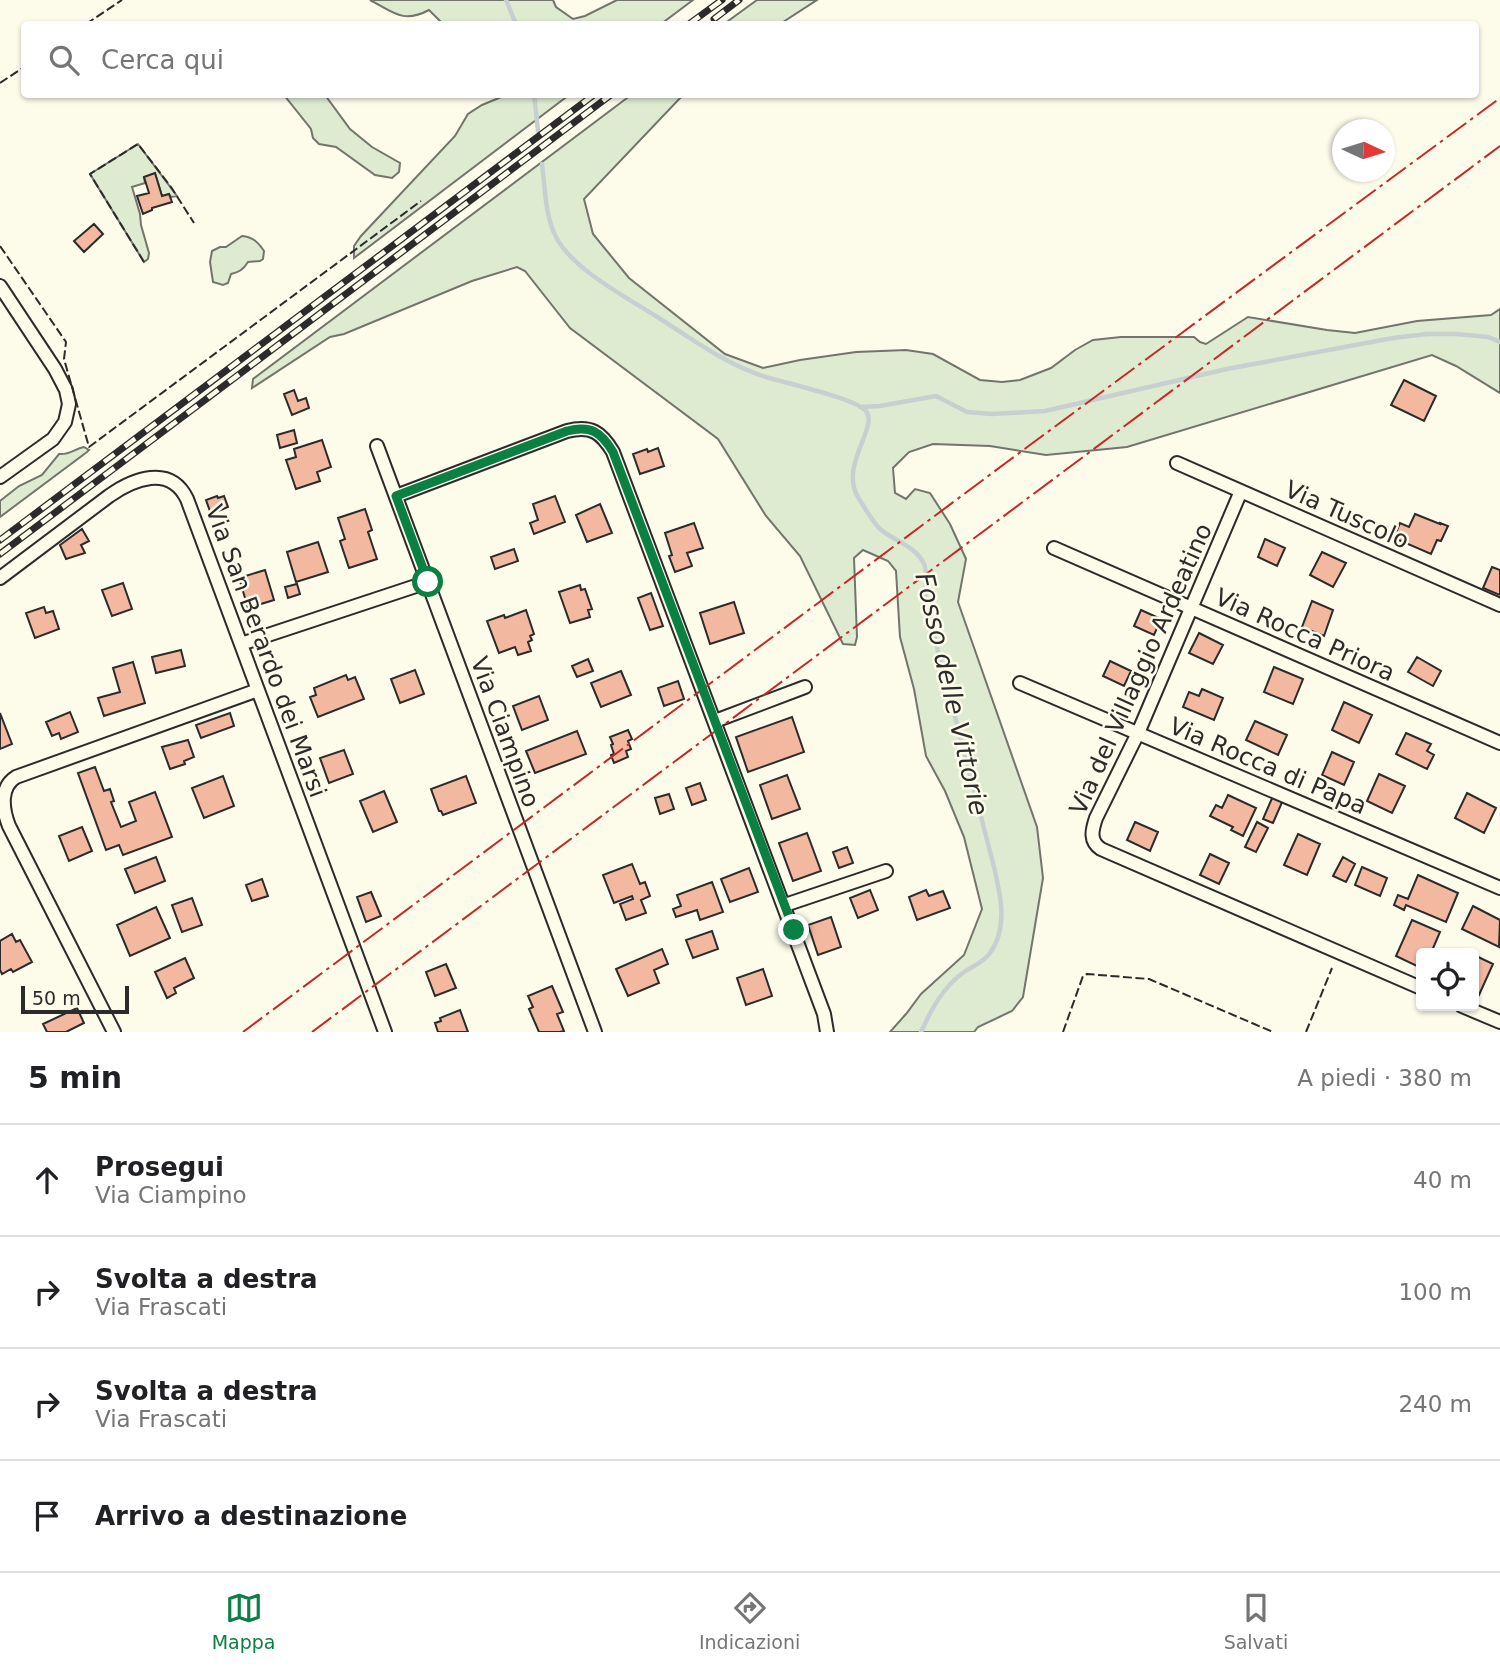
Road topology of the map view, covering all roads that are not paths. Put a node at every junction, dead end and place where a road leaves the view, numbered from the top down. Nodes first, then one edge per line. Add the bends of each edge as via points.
1 (0, 286) edge
2 (377, 446) dead end
3 (1177, 463) dead end
4 (0, 477) edge
5 (1241, 491) junction
6 (396, 496) junction
7 (1054, 548) dead end
8 (0, 578) edge
9 (428, 582) junction
10 (1500, 605) edge
11 (1191, 608) junction
12 (241, 644) junction
13 (1020, 683) dead end
14 (806, 687) dead end
15 (258, 690) junction
16 (715, 721) junction
17 (1138, 733) junction
18 (1500, 743) edge
19 (886, 872) dead end
20 (1500, 888) edge
21 (785, 905) junction
22 (1416, 986) edge
23 (1474, 1011) edge
24 (1500, 1022) edge
25 (114, 1032) edge
26 (385, 1032) edge
27 (594, 1032) edge
28 (827, 1032) edge

1 - 4 street via 55,369 69,404 56,436
2 - 6 street, Via Ciampino
3 - 5 street, Via Tuscolo
5 - 10 street, Via Tuscolo
5 - 11 street, Via del Villaggio Ardeatino
6 - 9 street, Via Ciampino
6 - 16 street via 567,431 586,429 603,437 613,452
7 - 11 street, Via Rocca Priora
8 - 12 street, Via San Berardo dei Marsi via 122,488 148,478 167,479 179,486 187,499
9 - 12 street
9 - 27 street, Via Ciampino
11 - 17 street, Via del Villaggio Ardeatino
11 - 18 street, Via Rocca Priora
12 - 15 street, Via San Berardo dei Marsi
13 - 17 street, Via Rocca di Papa
14 - 16 street
15 - 25 street via 16,777 4,788 9,826
15 - 26 street, Via San Berardo dei Marsi
16 - 21 street
17 - 20 street, Via Rocca di Papa
17 - 22 street, Via del Villaggio Ardeatino via 1096,818 1093,837 1097,846
19 - 21 street
21 - 28 street
23 - 24 street

